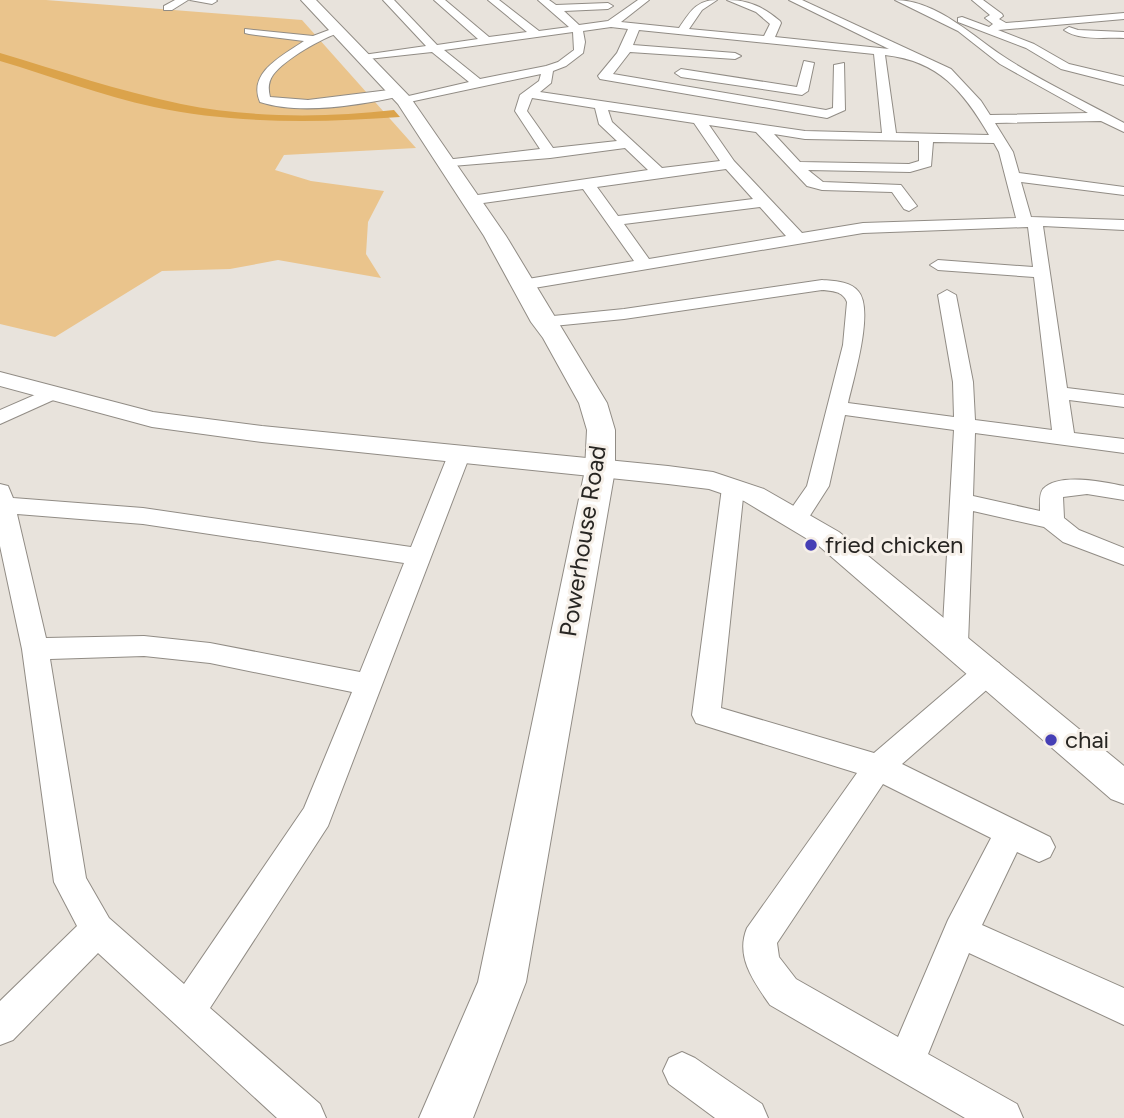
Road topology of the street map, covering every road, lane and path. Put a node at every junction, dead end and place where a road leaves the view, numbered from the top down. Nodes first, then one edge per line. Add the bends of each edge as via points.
1 (183, 0) edge
2 (195, 0) edge
3 (308, 0) edge
4 (388, 0) edge
5 (439, 0) edge
6 (493, 0) edge
7 (543, 0) edge
8 (645, 0) edge
9 (712, 0) edge
10 (732, 0) edge
11 (794, 0) edge
12 (977, 0) edge
13 (987, 0) edge
14 (212, 1) edge
15 (914, 1) edge
16 (612, 3) edge
17 (1124, 5) edge
18 (168, 8) dead end
19 (553, 8) junction
20 (754, 8) junction
21 (737, 15) dead end
22 (1124, 15) edge
23 (1064, 21) junction
24 (607, 24) junction
25 (579, 26) junction
26 (1006, 27) junction
27 (984, 28) junction
28 (962, 29) junction
29 (249, 30) dead end
30 (337, 30) junction
31 (681, 32) junction
32 (728, 33) junction
33 (536, 34) junction
34 (1124, 35) edge
35 (630, 38) junction
36 (312, 39) junction
37 (768, 40) junction
38 (489, 41) junction
39 (812, 45) junction
40 (713, 46) dead end
41 (434, 48) junction
42 (501, 48) dead end
43 (879, 51) junction
44 (696, 53) junction
45 (915, 55) junction
46 (363, 58) junction
47 (842, 65) junction
48 (937, 65) junction
49 (550, 69) junction
50 (681, 73) junction
51 (591, 74) junction
52 (1124, 81) edge
53 (478, 83) junction
54 (665, 88) junction
55 (803, 91) junction
56 (529, 94) junction
57 (405, 103) junction
58 (600, 105) junction
59 (797, 109) junction
60 (1103, 117) junction
61 (698, 119) junction
62 (986, 119) junction
63 (760, 128) junction
64 (1124, 128) edge
65 (890, 136) junction
66 (926, 137) junction
67 (997, 139) junction
68 (628, 144) junction
69 (550, 154) junction
70 (445, 164) junction
71 (729, 164) junction
72 (796, 166) junction
73 (659, 173) junction
74 (1011, 176) junction
75 (587, 184) junction
76 (1124, 191) edge
77 (469, 200) junction
78 (765, 202) junction
79 (909, 206) dead end
80 (614, 221) junction
81 (1030, 223) junction
82 (1124, 225) edge
83 (798, 239) junction
84 (644, 264) junction
85 (938, 265) dead end
86 (1042, 273) junction
87 (522, 285) junction
88 (947, 295) dead end
89 (543, 322) junction
90 (0, 379) edge
91 (53, 393) junction
92 (1058, 393) junction
93 (1124, 401) edge
94 (836, 408) junction
95 (0, 418) edge
96 (965, 425) junction
97 (1064, 438) junction
98 (1124, 446) edge
99 (460, 455) junction
100 (600, 470) junction
101 (733, 488) junction
102 (1124, 493) edge
103 (2, 498) edge
104 (961, 501) junction
105 (796, 519) junction
106 (1052, 521) junction
107 (419, 557) junction
108 (1124, 557) edge
109 (955, 643) junction
110 (35, 649) junction
111 (989, 671) junction
112 (368, 684) junction
113 (878, 768) junction
114 (1124, 788) edge
115 (97, 930) junction
116 (960, 932) junction
117 (1124, 1007) edge
118 (187, 1010) junction
119 (0, 1027) edge
120 (906, 1063) junction
121 (681, 1071) dead end
122 (306, 1118) edge
123 (446, 1118) edge
124 (748, 1118) edge
125 (1003, 1118) edge

1 - 18 street
2 - 14 street
3 - 30 main road, Powerhouse Road
4 - 41 street
5 - 38 street
6 - 33 street
7 - 19 street
8 - 24 street
9 - 31 street via 698,8
10 - 20 street
11 - 45 street
12 - 13 street
12 - 26 street via 998,16 990,18
15 - 27 street
15 - 28 street
16 - 19 street
16 - 25 street
17 - 22 street via 1118,6
19 - 25 street
20 - 21 street
20 - 37 street via 776,23
22 - 23 street
23 - 26 street
23 - 34 street via 1068,30 1077,33
24 - 25 street
24 - 35 street
25 - 33 street
25 - 49 street via 579,51
26 - 27 street
27 - 28 street
27 - 52 street via 1030,46 1065,67
28 - 60 street via 1004,62
29 - 36 street
30 - 36 street
30 - 46 main road, Powerhouse Road
31 - 32 street
31 - 35 street
32 - 37 street
32 - 44 street via 734,62
33 - 38 street
35 - 40 street
35 - 44 street
35 - 51 street via 615,65
36 - 57 street via 270,71 261,90 264,99 278,104
37 - 39 street
38 - 41 street
38 - 42 street
39 - 43 street
39 - 47 street via 807,61
41 - 46 street
41 - 53 street
43 - 45 street
43 - 47 street
44 - 50 street
45 - 48 street
46 - 57 main road, Powerhouse Road
47 - 48 street
47 - 55 street
47 - 59 street via 839,110 827,114
47 - 65 street
48 - 62 street
49 - 51 street
49 - 53 street via 527,68
49 - 56 street via 545,83
50 - 54 street
50 - 55 street
51 - 54 street
53 - 57 street
54 - 59 street
55 - 59 street
56 - 58 street
56 - 69 street via 521,111
57 - 70 main road, Powerhouse Road
58 - 61 street
58 - 68 street via 606,124
60 - 62 street
60 - 64 street
61 - 63 street
61 - 71 street
62 - 67 street
63 - 65 street via 805,135
63 - 72 street
65 - 66 street
66 - 67 street
66 - 72 street via 926,163 910,168
67 - 74 street via 1006,152
68 - 69 street
68 - 73 street
69 - 70 street
70 - 77 main road, Powerhouse Road
71 - 73 street
71 - 78 street
72 - 79 street via 811,183 822,186 896,188
73 - 75 street
74 - 76 street
74 - 81 street
75 - 77 street
75 - 80 street
77 - 87 main road, Powerhouse Road
78 - 80 street
78 - 83 street
80 - 84 street
81 - 82 street
81 - 83 street via 892,226
81 - 86 street
83 - 84 street
84 - 87 street
85 - 86 street
86 - 92 street
87 - 89 main road, Powerhouse Road
88 - 96 street via 963,382
89 - 94 street via 836,286 855,296 856,302 852,345
89 - 100 main road, Powerhouse Road via 572,362 593,403 601,430
90 - 91 street
91 - 95 street
91 - 99 street via 152,419
92 - 93 street
92 - 97 street
94 - 96 street
94 - 105 street via 818,486
96 - 97 street
96 - 104 street
97 - 98 street
99 - 100 street
99 - 107 street
100 - 101 street via 713,481
100 - 123 main road, Powerhouse Road via 502,982
101 - 105 street
101 - 113 street via 706,715
102 - 106 street via 1063,487 1052,493
103 - 107 street
103 - 110 street
104 - 106 street
104 - 109 street
105 - 109 street via 829,539
106 - 108 street via 1071,536
107 - 112 street
109 - 111 street
110 - 112 street via 145,646 223,655
110 - 115 street via 70,882
111 - 113 street
111 - 114 street
112 - 118 street via 317,816
113 - 116 street via 1025,840
113 - 120 street via 759,940 762,964 783,992
115 - 118 street
115 - 119 street
116 - 117 street
116 - 120 street
118 - 122 street
120 - 125 street
121 - 124 street

